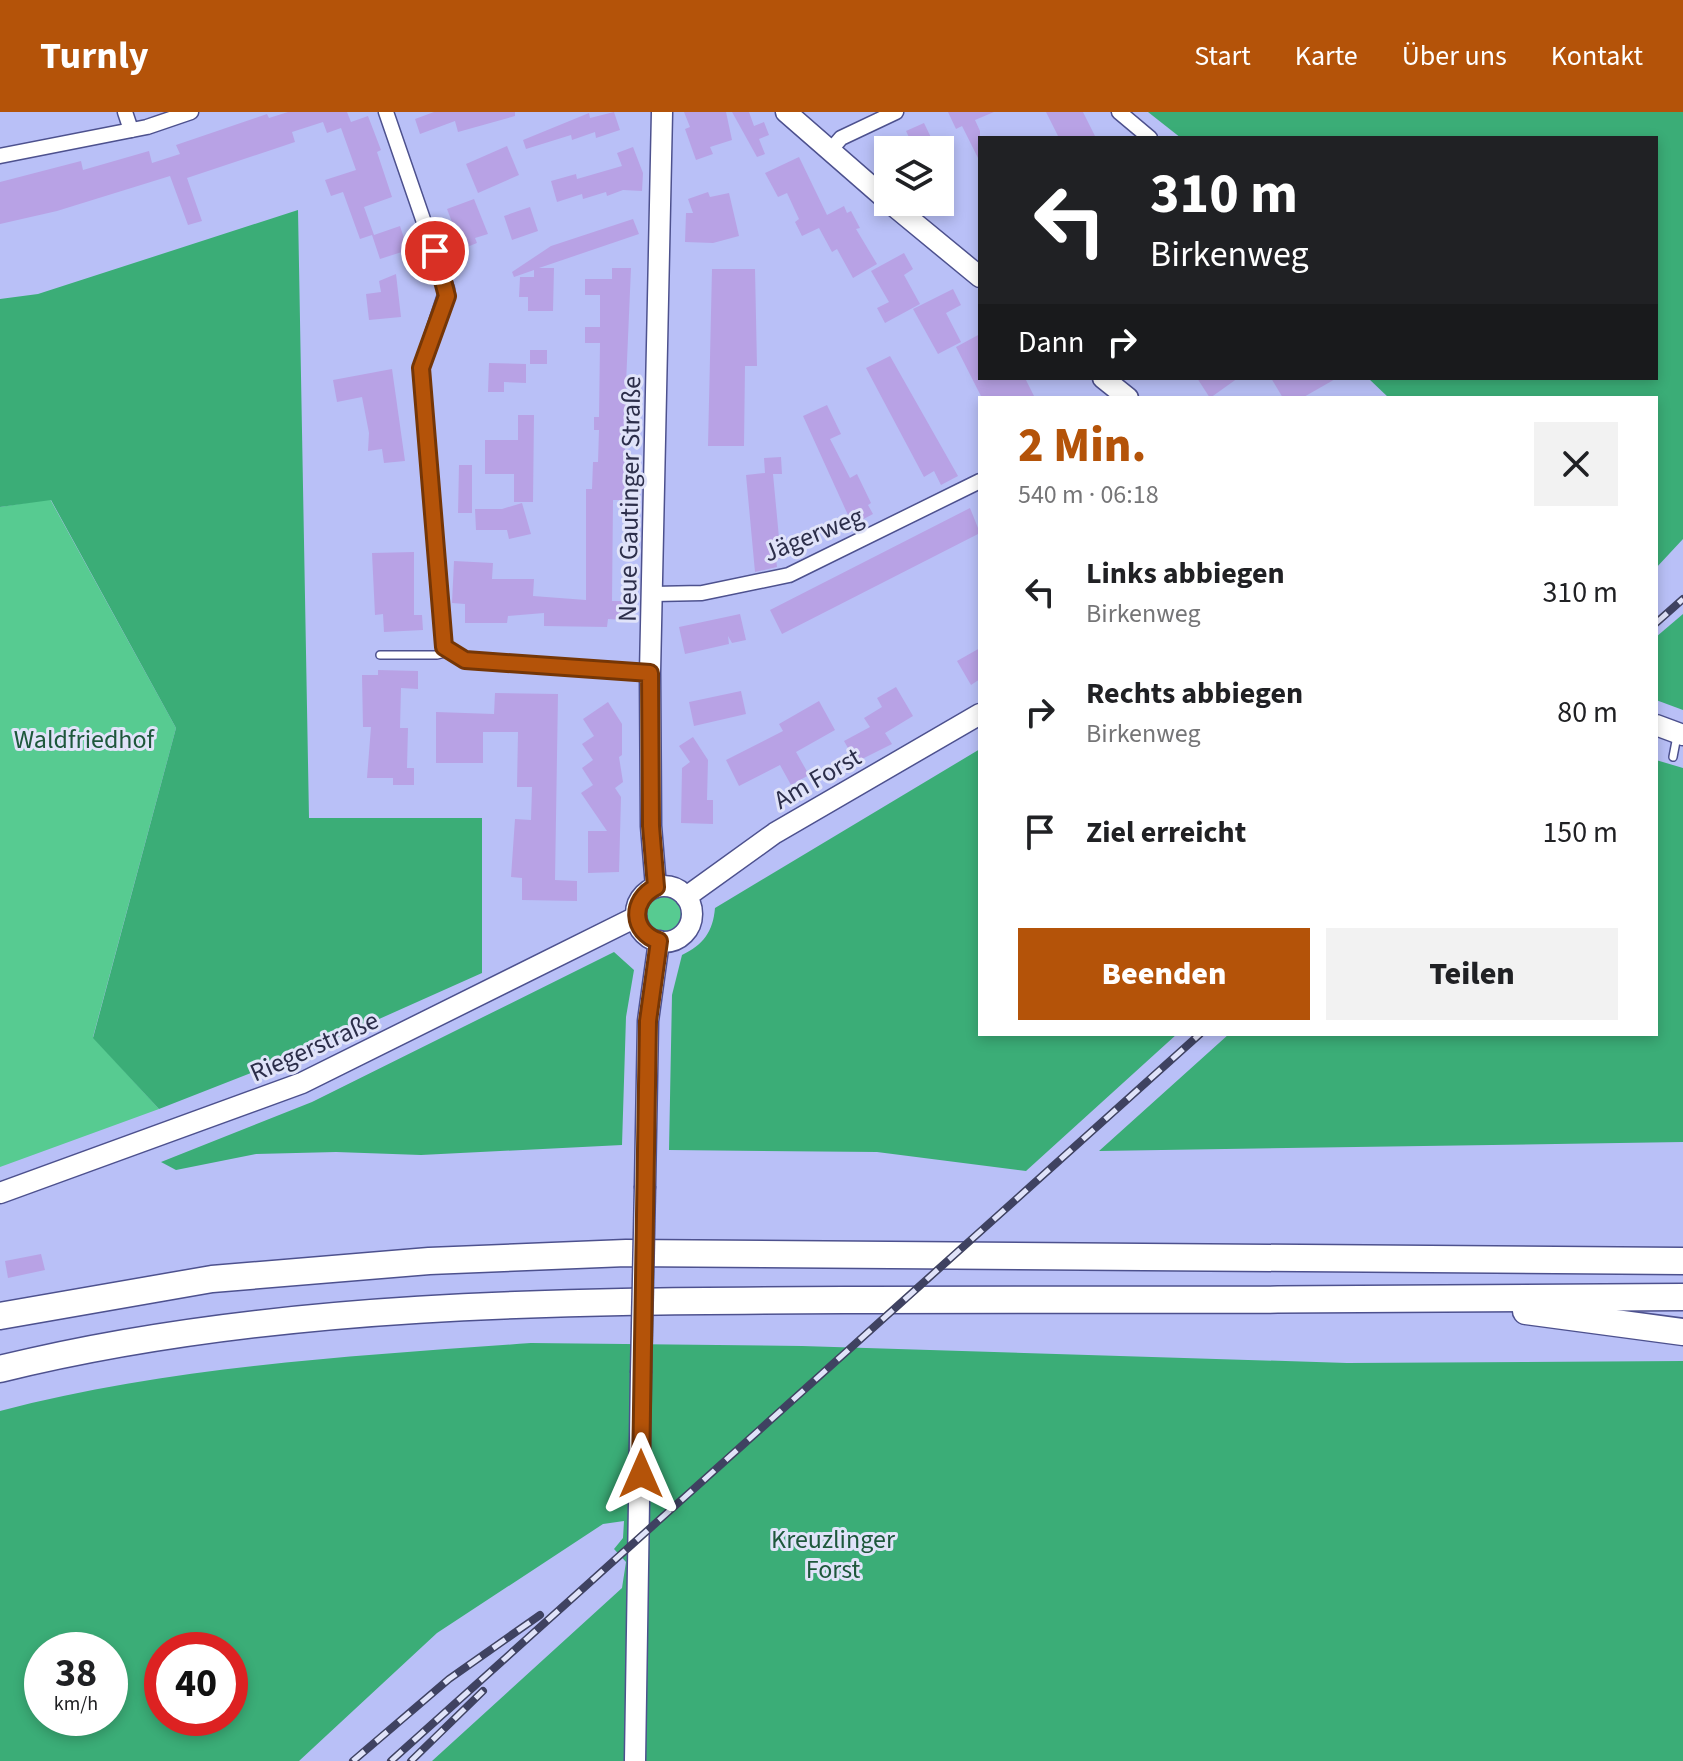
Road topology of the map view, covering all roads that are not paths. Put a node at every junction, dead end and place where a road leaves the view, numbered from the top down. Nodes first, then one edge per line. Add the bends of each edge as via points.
1 (125, 112) edge
2 (191, 112) edge
3 (386, 112) edge
4 (662, 112) edge
5 (786, 112) edge
6 (896, 112) edge
7 (1119, 112) edge
8 (131, 130) junction
9 (1148, 136) edge
10 (829, 152) junction
11 (0, 156) edge
12 (874, 190) edge
13 (905, 216) edge
14 (978, 275) edge
15 (1105, 380) edge
16 (1120, 396) edge
17 (978, 482) edge
18 (654, 594) junction
19 (449, 652) junction
20 (380, 655) dead end
21 (650, 673) junction
22 (978, 715) edge
23 (1658, 726) edge
24 (1680, 734) edge
25 (1673, 757) dead end
26 (656, 887) junction
27 (686, 897) junction
28 (636, 917) junction
29 (659, 941) junction
30 (0, 1193) edge
31 (1683, 1261) edge
32 (1683, 1297) edge
33 (1447, 1300) junction
34 (0, 1316) edge
35 (1683, 1332) edge
36 (0, 1369) edge
37 (635, 1761) edge

1 - 8 street
2 - 8 street
3 - 19 street via 447,289 421,368 442,637
4 - 18 street, Neue Gautinger Straße
5 - 10 street
6 - 10 street via 841,138
7 - 9 street
8 - 11 street
10 - 12 street
13 - 14 street
15 - 16 street
17 - 18 street, Jägerweg via 789,575 702,593
18 - 21 street, Neue Gautinger Straße
19 - 20 lane
19 - 21 street via 465,660
21 - 26 street, Neue Gautinger Straße
22 - 27 street, Am Forst via 775,833
23 - 24 street
24 - 25 lane
26 - 27 street via 673,887
26 - 28 street via 641,899
27 - 29 street via 690,924 678,938
28 - 29 street via 644,933
28 - 30 street, Riegerstraße via 302,1083
29 - 37 street, bridge via 648,1021
31 - 34 highway via 626,1253 429,1261 212,1279
32 - 33 highway
33 - 35 highway
33 - 36 highway via 742,1301 425,1310 219,1328

